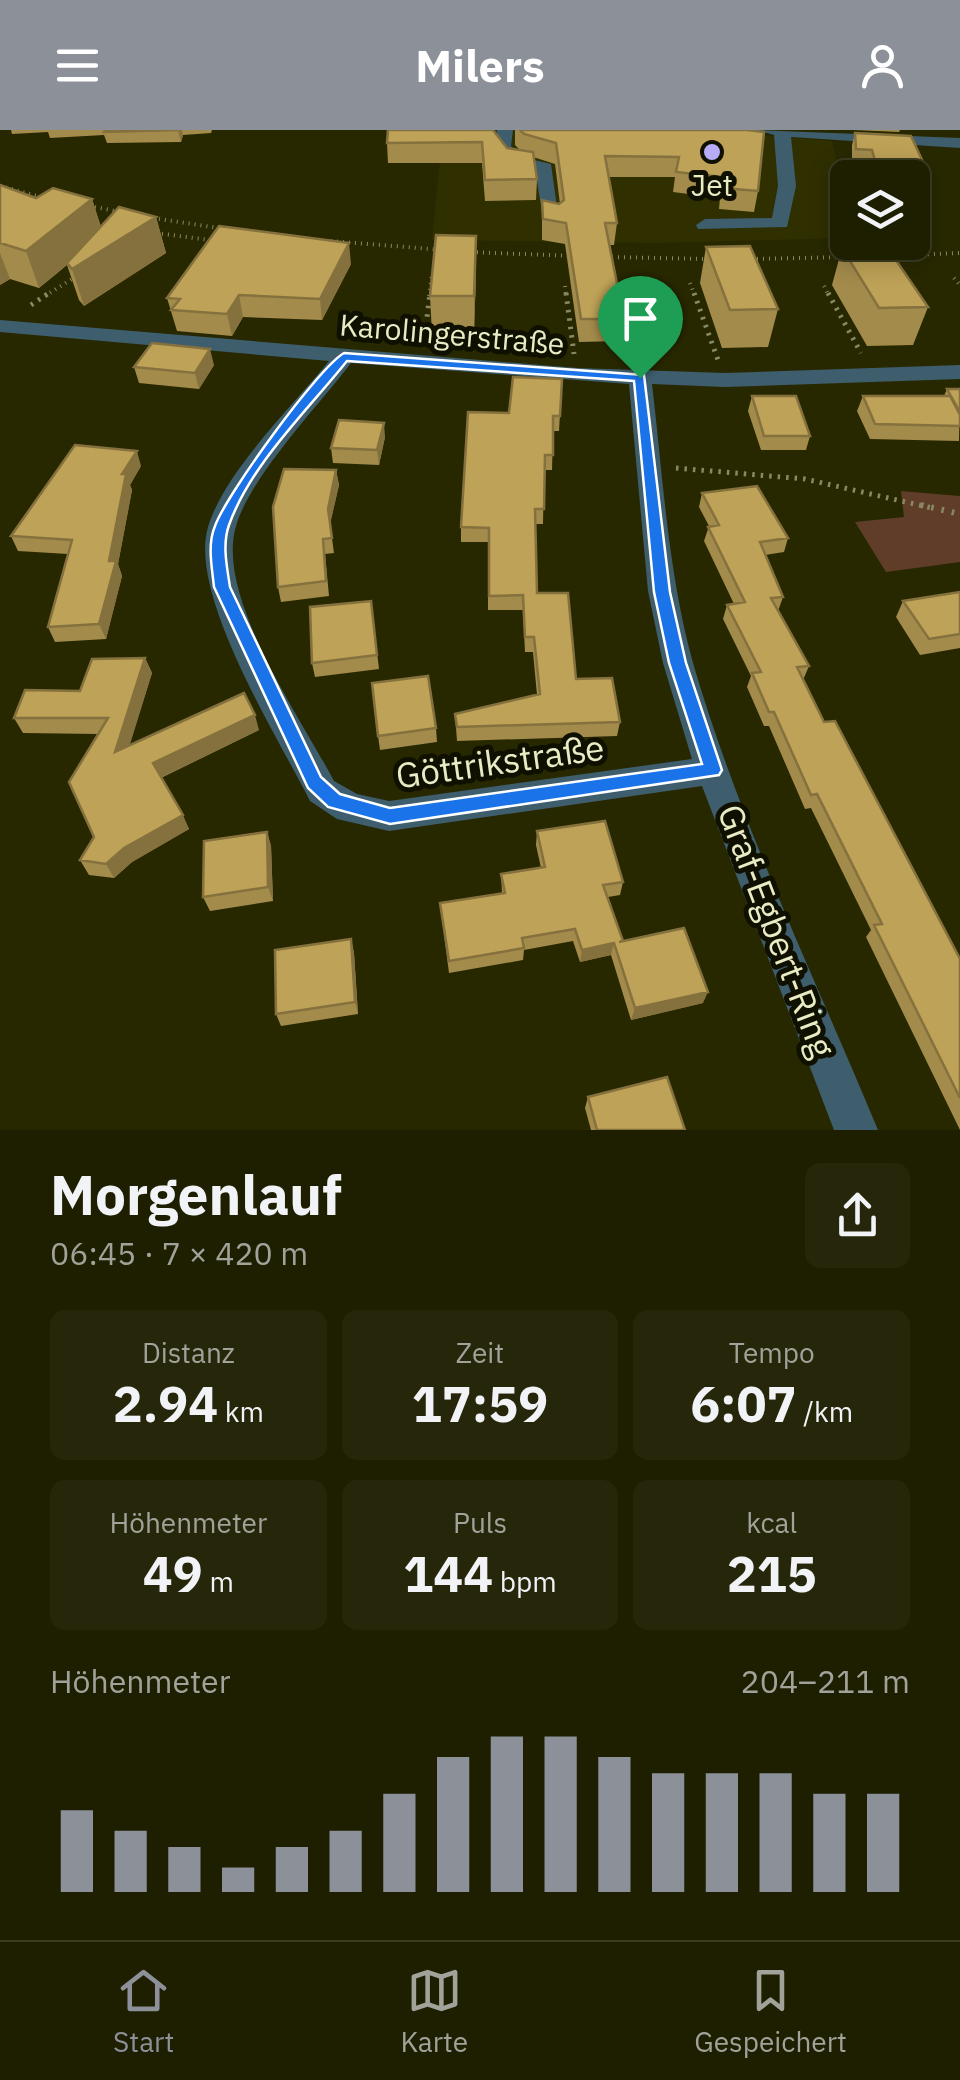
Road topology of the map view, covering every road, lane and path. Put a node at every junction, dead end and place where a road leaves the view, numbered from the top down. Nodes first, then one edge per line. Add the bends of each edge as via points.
1 (506, 130) edge
2 (765, 130) edge
3 (782, 131) edge
4 (813, 132) edge
5 (960, 143) edge
6 (0, 186) edge
7 (54, 199) edge
8 (73, 203) edge
9 (131, 214) edge
10 (150, 218) edge
11 (552, 218) edge
12 (705, 226) dead end
13 (233, 230) edge
14 (152, 234) edge
15 (317, 240) edge
16 (218, 241) edge
17 (960, 253) edge
18 (930, 254) edge
19 (576, 256) edge
20 (596, 257) edge
21 (830, 257) edge
22 (710, 259) edge
23 (748, 259) edge
24 (84, 272) edge
25 (432, 274) edge
26 (954, 278) dead end
27 (690, 283) dead end
28 (960, 285) edge
29 (565, 286) dead end
30 (824, 286) dead end
31 (8, 320) edge
32 (344, 357) junction
33 (421, 363) junction
34 (960, 372) edge
35 (577, 375) junction
36 (873, 376) junction
37 (640, 378) junction
38 (725, 380) junction
39 (648, 466) junction
40 (960, 514) edge
41 (713, 770) junction
42 (856, 1130) edge

1 - 11 street via 503,147 516,162 543,164
2 - 3 street
3 - 4 street
3 - 12 street via 787,186 780,224
4 - 5 street
6 - 7 path
8 - 9 path
10 - 13 path
14 - 16 path
15 - 19 path
17 - 18 path
20 - 22 path
21 - 23 path
24 - 31 path
25 - 33 path
26 - 28 path
27 - 38 path
29 - 35 path
30 - 36 path
31 - 32 street, Karolingerstraße
32 - 33 street, Karolingerstraße
32 - 41 street, Göttrikstraße via 238,490 218,553 230,610 322,791 363,812 420,814
33 - 35 street, Karolingerstraße
34 - 36 street, Karolingerstraße
35 - 37 street, Karolingerstraße
36 - 38 street, Karolingerstraße
37 - 38 street, Karolingerstraße
37 - 39 street, Graf-Egbert-Ring
39 - 40 path via 805,479
39 - 41 street, Graf-Egbert-Ring via 668,620
41 - 42 street, Graf-Egbert-Ring

